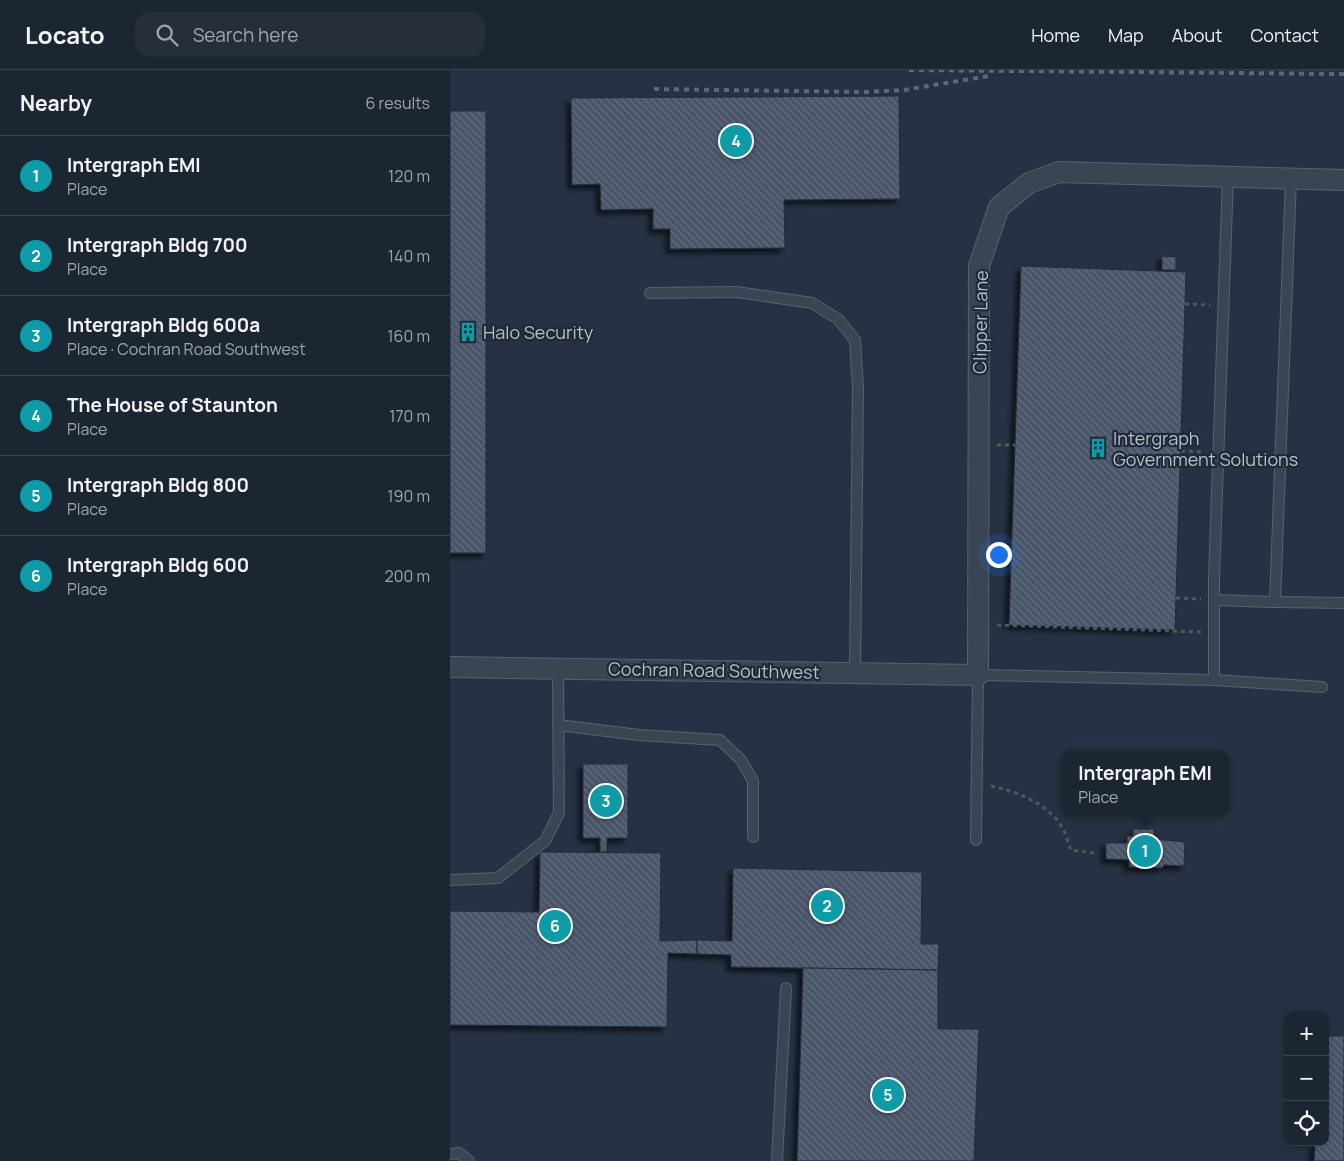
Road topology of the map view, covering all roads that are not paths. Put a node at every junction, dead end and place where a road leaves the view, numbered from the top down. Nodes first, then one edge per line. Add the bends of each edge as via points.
1 (1228, 176) junction
2 (1291, 178) junction
3 (1344, 180) edge
4 (650, 293) dead end
5 (1214, 600) junction
6 (1275, 602) junction
7 (1344, 603) edge
8 (450, 667) edge
9 (558, 668) junction
10 (855, 672) junction
11 (978, 675) junction
12 (1214, 680) junction
13 (1322, 687) dead end
14 (558, 725) junction
15 (753, 837) dead end
16 (976, 840) dead end
17 (450, 880) edge
18 (786, 988) dead end
19 (450, 1154) edge
20 (469, 1161) edge
21 (777, 1161) edge

1 - 2 street, Clipper Lane
1 - 5 lane
1 - 11 street, Clipper Lane via 1058,172 1029,183 999,207 979,266
2 - 3 street, Clipper Lane
2 - 6 lane
4 - 10 lane via 737,292 812,303 838,320 855,340 858,388
5 - 6 lane
5 - 12 lane
6 - 7 lane
8 - 9 street, Cochran Road Southwest
9 - 10 street, Cochran Road Southwest
9 - 14 lane
10 - 11 street, Cochran Road Southwest
11 - 12 lane
11 - 16 lane
12 - 13 lane
14 - 15 lane via 720,740 741,760 753,781
14 - 17 lane via 558,812 545,841 498,878
18 - 21 lane
19 - 20 lane via 459,1153

